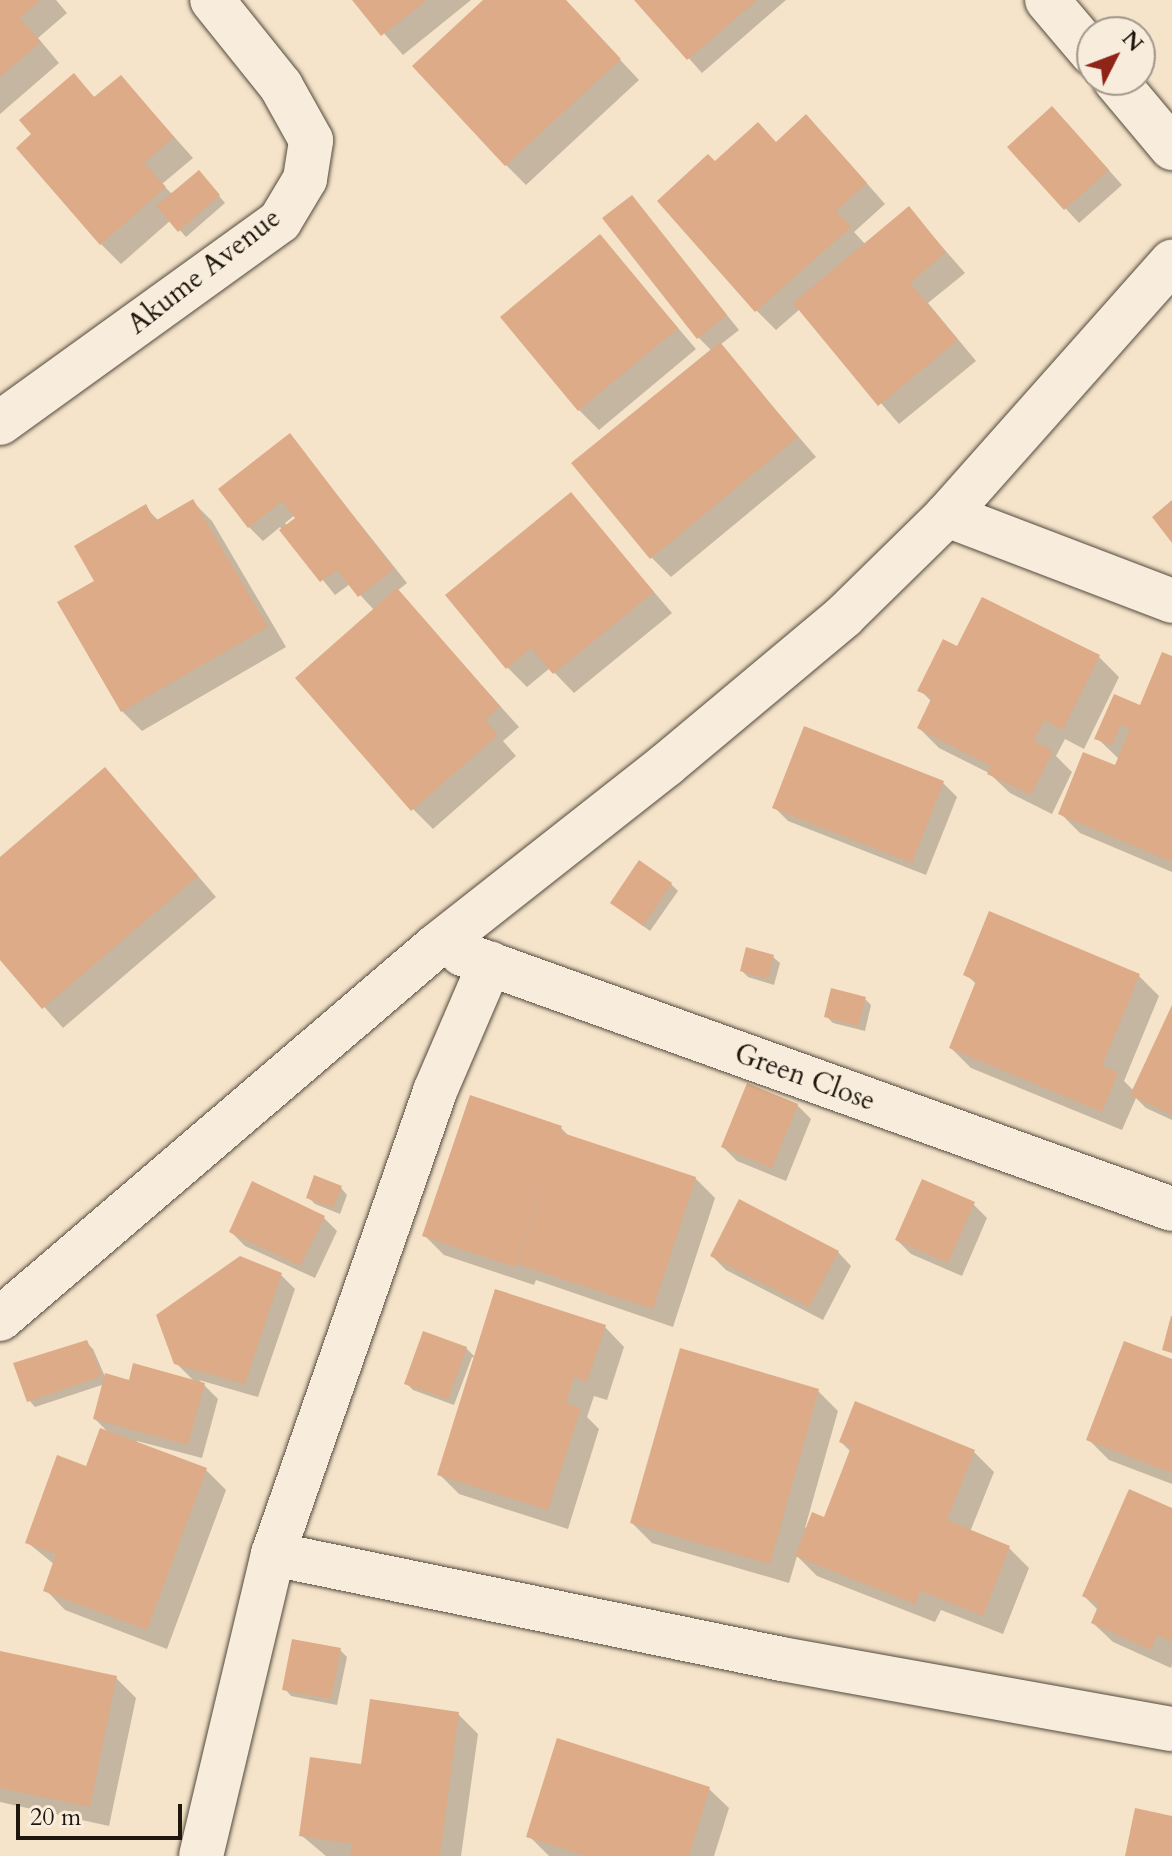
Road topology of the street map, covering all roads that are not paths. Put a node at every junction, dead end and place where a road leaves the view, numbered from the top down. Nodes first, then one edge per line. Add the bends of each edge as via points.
1 (212, 0) edge
2 (1047, 0) edge
3 (1076, 34) edge
4 (1128, 96) edge
5 (1172, 148) edge
6 (1172, 262) edge
7 (0, 423) edge
8 (947, 515) junction
9 (1172, 601) edge
10 (436, 946) junction
11 (490, 963) junction
12 (1172, 1209) edge
13 (0, 1319) edge
14 (273, 1554) junction
15 (1172, 1729) edge
16 (201, 1856) edge

1 - 7 street, Akume Avenue via 281,86 311,140 305,179 280,221
2 - 3 street
4 - 5 street
6 - 8 street
8 - 9 street
8 - 10 street via 796,658
10 - 11 street, Green Close
10 - 13 street
11 - 12 street, Green Close
11 - 14 street via 435,1091
14 - 15 street via 782,1659
14 - 16 street

